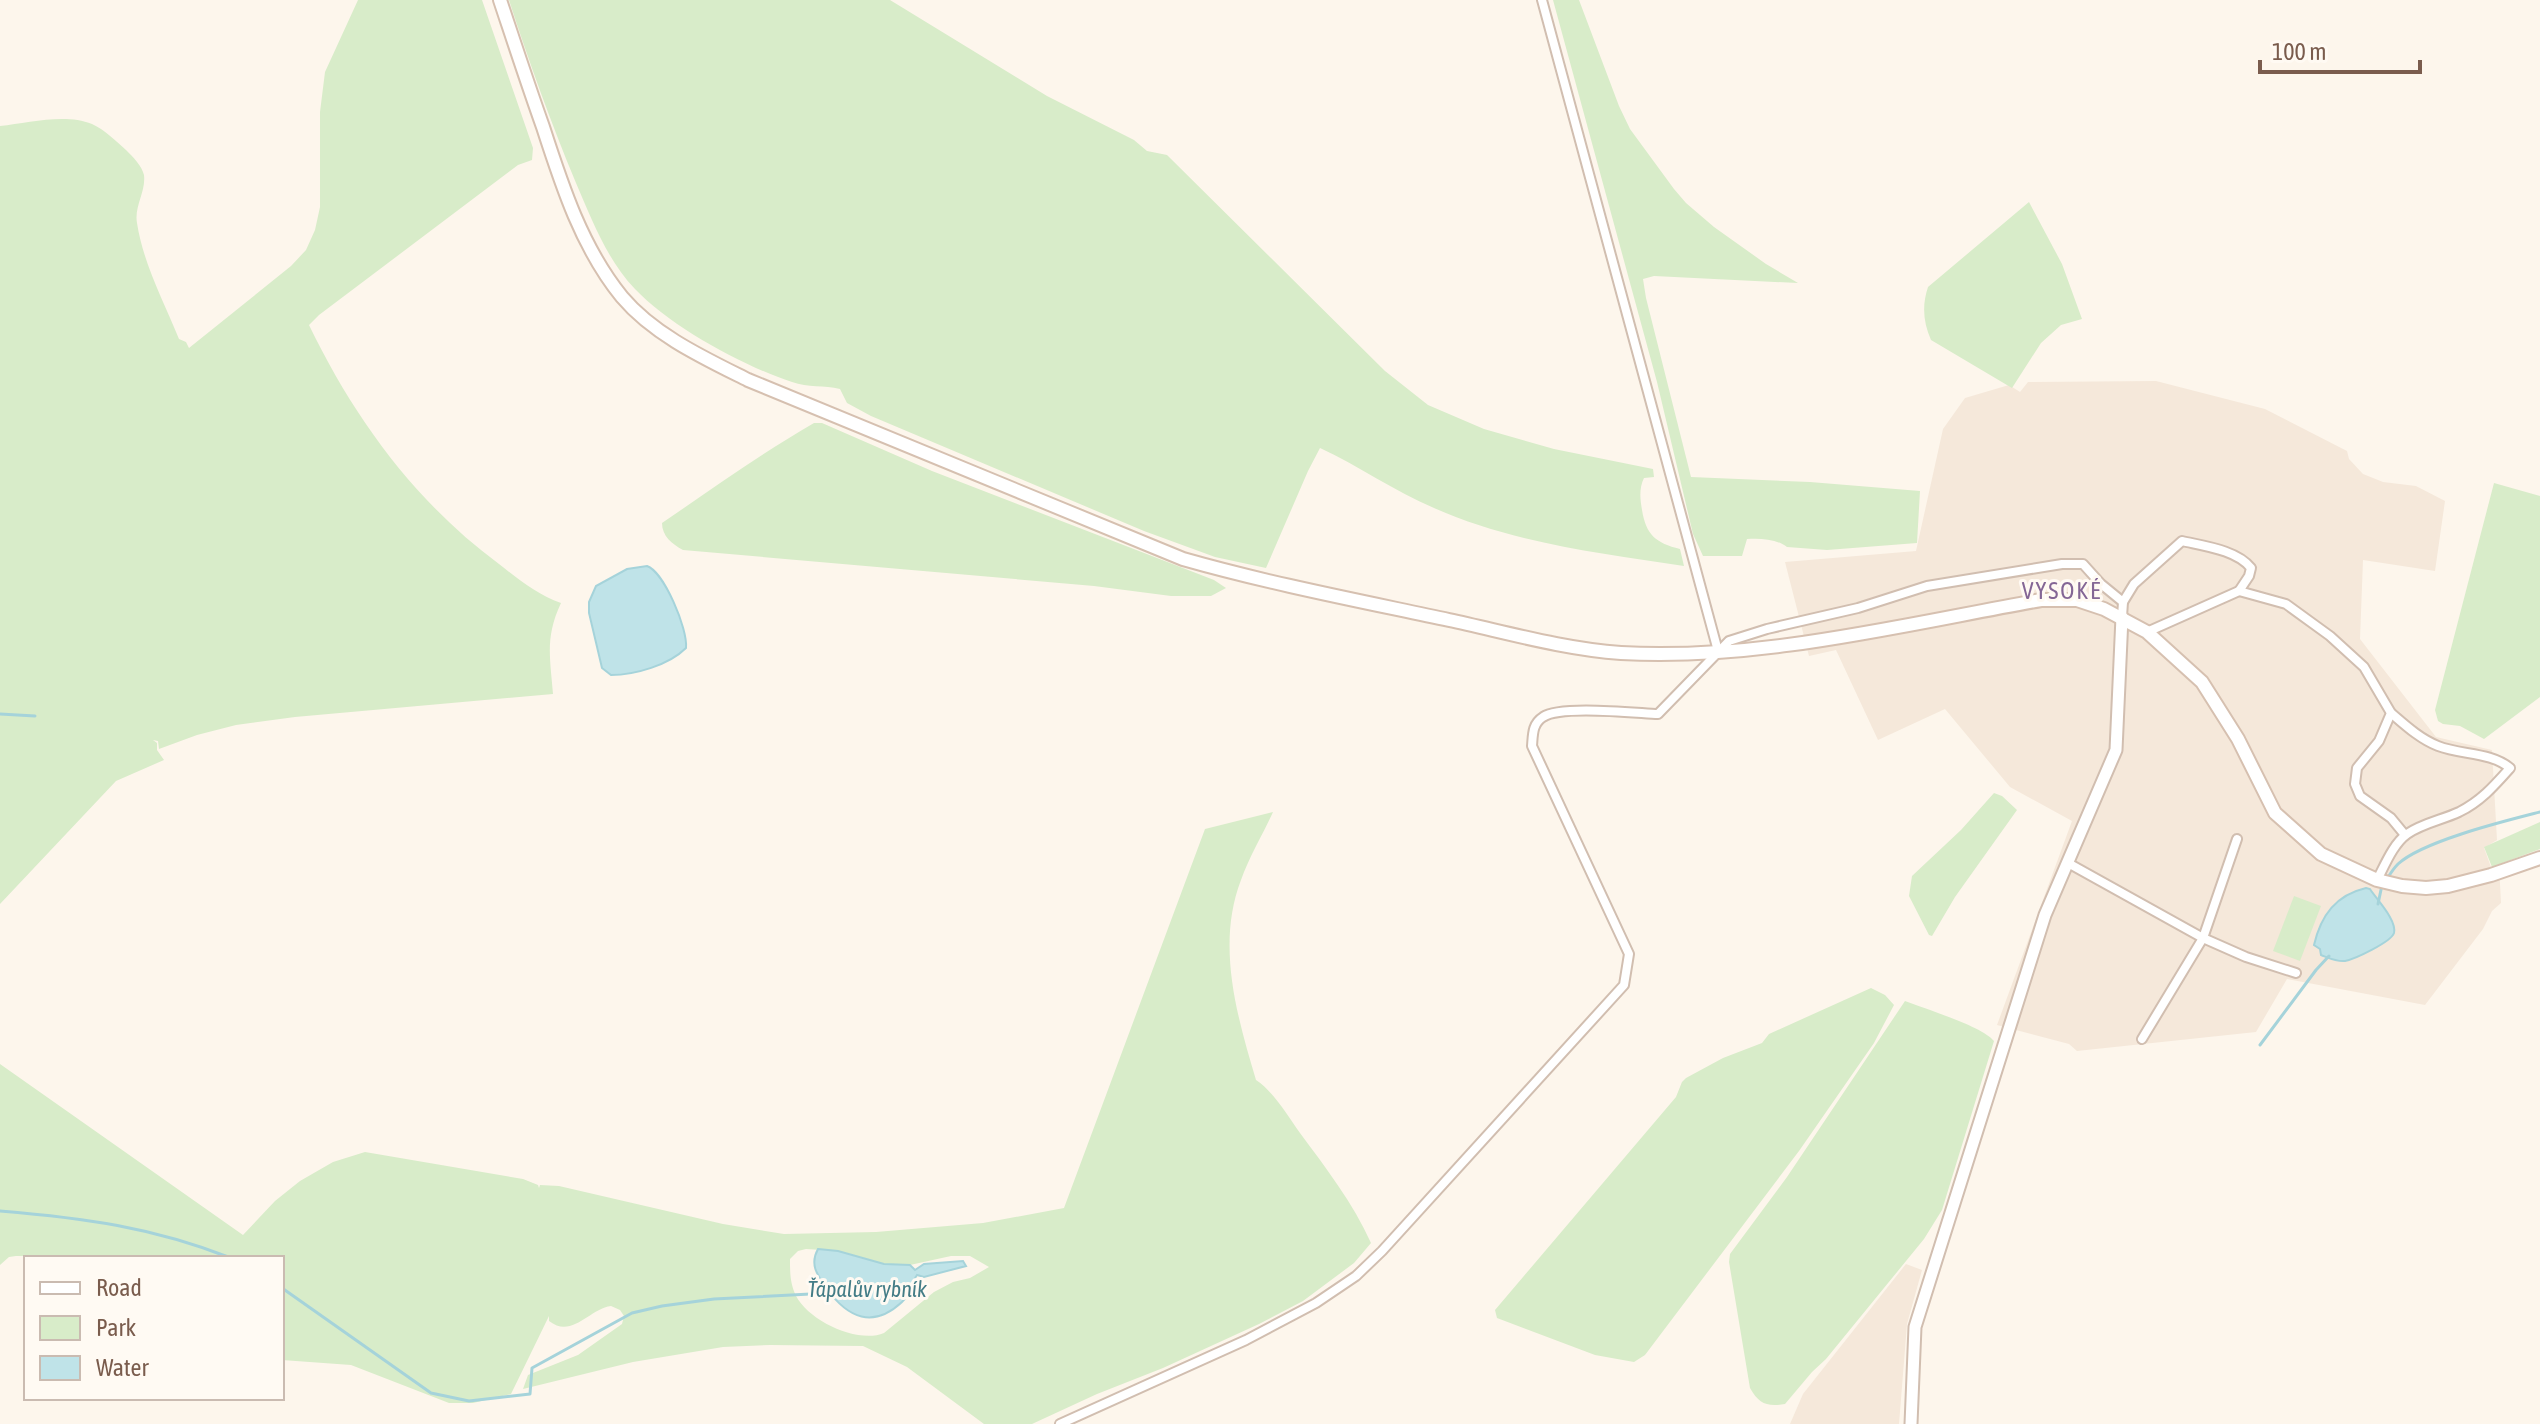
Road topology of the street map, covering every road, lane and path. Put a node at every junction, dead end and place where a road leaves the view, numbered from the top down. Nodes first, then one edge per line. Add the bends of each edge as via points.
1 (500, 0) edge
2 (1542, 0) edge
3 (2239, 591) junction
4 (2123, 602) junction
5 (2122, 617) junction
6 (2147, 632) junction
7 (1718, 651) junction
8 (2391, 713) junction
9 (2405, 835) junction
10 (2237, 839) dead end
11 (2540, 858) edge
12 (2068, 863) junction
13 (2377, 880) junction
14 (2203, 938) junction
15 (2296, 973) dead end
16 (2142, 1039) dead end
17 (1060, 1424) edge
18 (1911, 1424) edge

1 - 7 main road via 558,172 602,269 624,299 660,331 707,360 1183,559 1558,644 1620,653
2 - 7 street
3 - 4 street via 2251,568 2246,562 2182,541 2134,584
3 - 6 street
3 - 8 street via 2286,604 2330,636 2364,667
4 - 5 street
4 - 7 street via 2083,564 2062,564 1927,586 1767,629 1729,641
5 - 6 main road
5 - 7 main road via 2077,600 2041,600 1805,642
5 - 12 street via 2116,750
6 - 13 main road via 2202,682 2275,813 2321,854
7 - 17 street via 1658,714 1564,711 1543,716 1533,729 1532,746 1629,954 1624,985 1606,1008 1356,1276 1246,1340
8 - 9 street via 2379,741 2357,768 2355,784 2360,796
8 - 9 street via 2436,746 2501,761 2510,768 2488,794
9 - 13 street
10 - 14 street
11 - 13 main road via 2448,886
12 - 14 street
12 - 18 street via 2045,915 1915,1327
14 - 15 street
14 - 16 street

